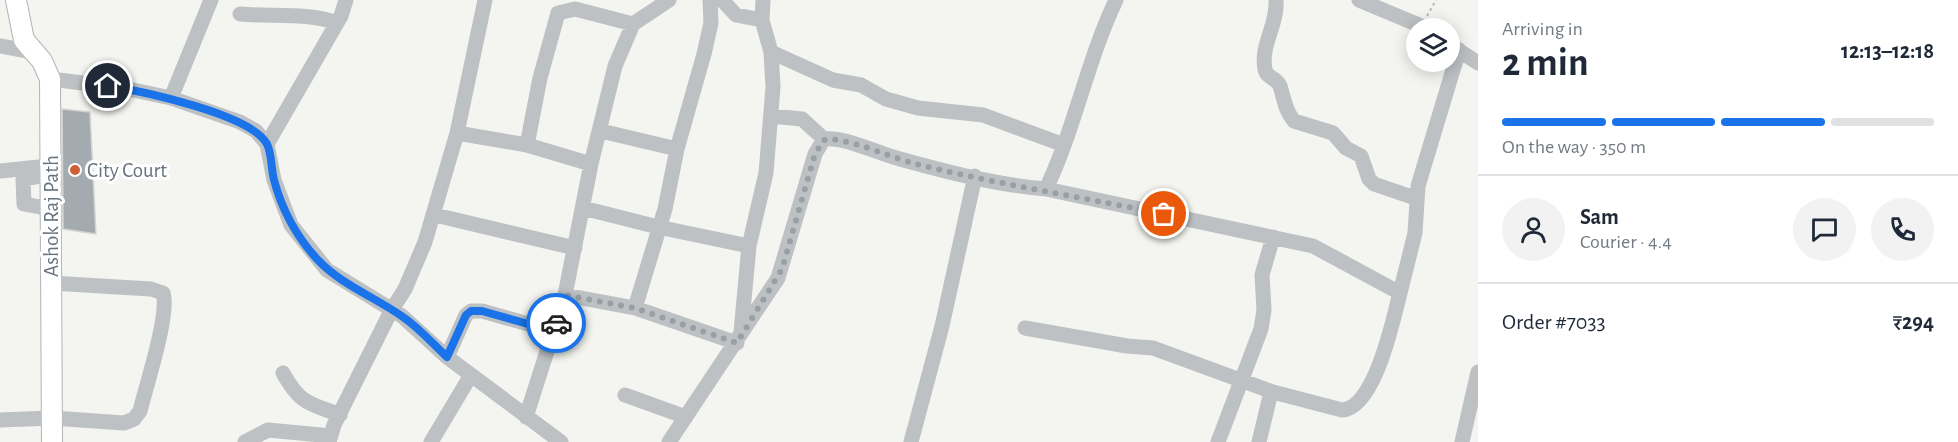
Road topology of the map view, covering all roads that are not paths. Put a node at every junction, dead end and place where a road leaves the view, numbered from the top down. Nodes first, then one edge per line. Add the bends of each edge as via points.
1 (16, 0) edge
2 (211, 0) edge
3 (346, 0) edge
4 (485, 0) edge
5 (669, 0) edge
6 (710, 0) edge
7 (722, 0) edge
8 (763, 0) edge
9 (1116, 0) edge
10 (1276, 0) edge
11 (1359, 0) edge
12 (562, 5) edge
13 (240, 14) dead end
14 (762, 20) junction
15 (1406, 20) edge
16 (338, 23) junction
17 (633, 24) junction
18 (0, 46) edge
19 (1460, 51) edge
20 (33, 52) junction
21 (771, 52) junction
22 (1478, 63) edge
23 (1448, 72) edge
24 (50, 79) junction
25 (171, 98) junction
26 (771, 116) junction
27 (601, 131) junction
28 (457, 133) junction
29 (824, 140) junction
30 (267, 144) junction
31 (527, 145) junction
32 (1064, 145) junction
33 (677, 149) junction
34 (591, 164) junction
35 (51, 170) junction
36 (0, 171) edge
37 (975, 176) junction
38 (1046, 189) junction
39 (1415, 198) junction
40 (584, 208) junction
41 (51, 209) junction
42 (435, 215) junction
43 (658, 227) junction
44 (1273, 237) junction
45 (749, 246) junction
46 (575, 248) junction
47 (51, 283) junction
48 (1400, 293) junction
49 (565, 295) junction
50 (635, 308) junction
51 (391, 311) junction
52 (1026, 328) dead end
53 (553, 331) junction
54 (739, 337) junction
55 (447, 357) junction
56 (1478, 372) edge
57 (282, 373) dead end
58 (471, 375) junction
59 (1241, 380) junction
60 (1273, 393) junction
61 (625, 395) dead end
62 (340, 415) junction
63 (526, 417) junction
64 (686, 417) junction
65 (51, 418) junction
66 (0, 420) edge
67 (330, 439) edge
68 (52, 442) edge
69 (245, 442) edge
70 (431, 442) edge
71 (561, 442) edge
72 (669, 442) edge
73 (911, 442) edge
74 (1218, 442) edge
75 (1259, 442) edge
76 (1462, 442) edge

1 - 20 main road via 20,31
2 - 25 street
3 - 16 street
4 - 28 street
5 - 17 street
6 - 33 street via 711,23
7 - 14 street via 736,15
8 - 14 street
9 - 32 street
10 - 39 street via 1276,20 1264,68 1278,83 1290,116 1294,121 1333,133 1346,148 1361,156 1374,184
11 - 15 street
12 - 17 street
12 - 31 street
13 - 16 street via 312,16
14 - 21 street
16 - 30 street
17 - 27 street via 615,66
18 - 20 street
19 - 22 street
20 - 24 main road
21 - 26 street
21 - 32 street via 886,99 918,108 983,115
23 - 39 street
24 - 25 street
24 - 35 main road, Ashok Raj Path
25 - 30 street via 240,122 256,131
26 - 29 street via 802,119
26 - 45 street via 766,173
27 - 33 street
27 - 34 street
28 - 31 street
28 - 42 street
29 - 37 street via 844,141 913,163
29 - 54 street via 815,154 778,278
30 - 51 street via 282,205 301,240 327,270
31 - 34 street
32 - 38 street
33 - 43 street
34 - 40 street
35 - 36 street
35 - 41 main road, Ashok Raj Path
35 - 41 street via 23,179 24,204
37 - 38 street
37 - 73 street via 942,326
38 - 44 street
39 - 48 street via 1414,233
40 - 43 street
40 - 46 street
41 - 47 main road, Ashok Raj Path
42 - 46 street
42 - 51 street via 405,290
43 - 45 street
43 - 50 street
44 - 48 street via 1320,249
44 - 59 street via 1262,275 1261,329
45 - 54 street
46 - 49 street
47 - 65 main road, Ashok Raj Path
47 - 65 street via 151,289 163,293 166,302 140,411 134,419 124,423
48 - 60 street via 1372,382 1349,409
49 - 50 street
49 - 53 street
50 - 54 street
51 - 55 street via 402,316
51 - 62 street
52 - 59 street via 1153,348
53 - 55 street via 471,311
53 - 63 street
54 - 64 street
55 - 58 street
56 - 76 street
57 - 62 street via 303,400
58 - 63 street
58 - 70 street
59 - 60 street
59 - 74 street
60 - 75 street
61 - 64 street
62 - 67 street
63 - 71 street
64 - 72 street
65 - 66 street
65 - 68 main road, Ashok Raj Path
67 - 69 street via 268,430

